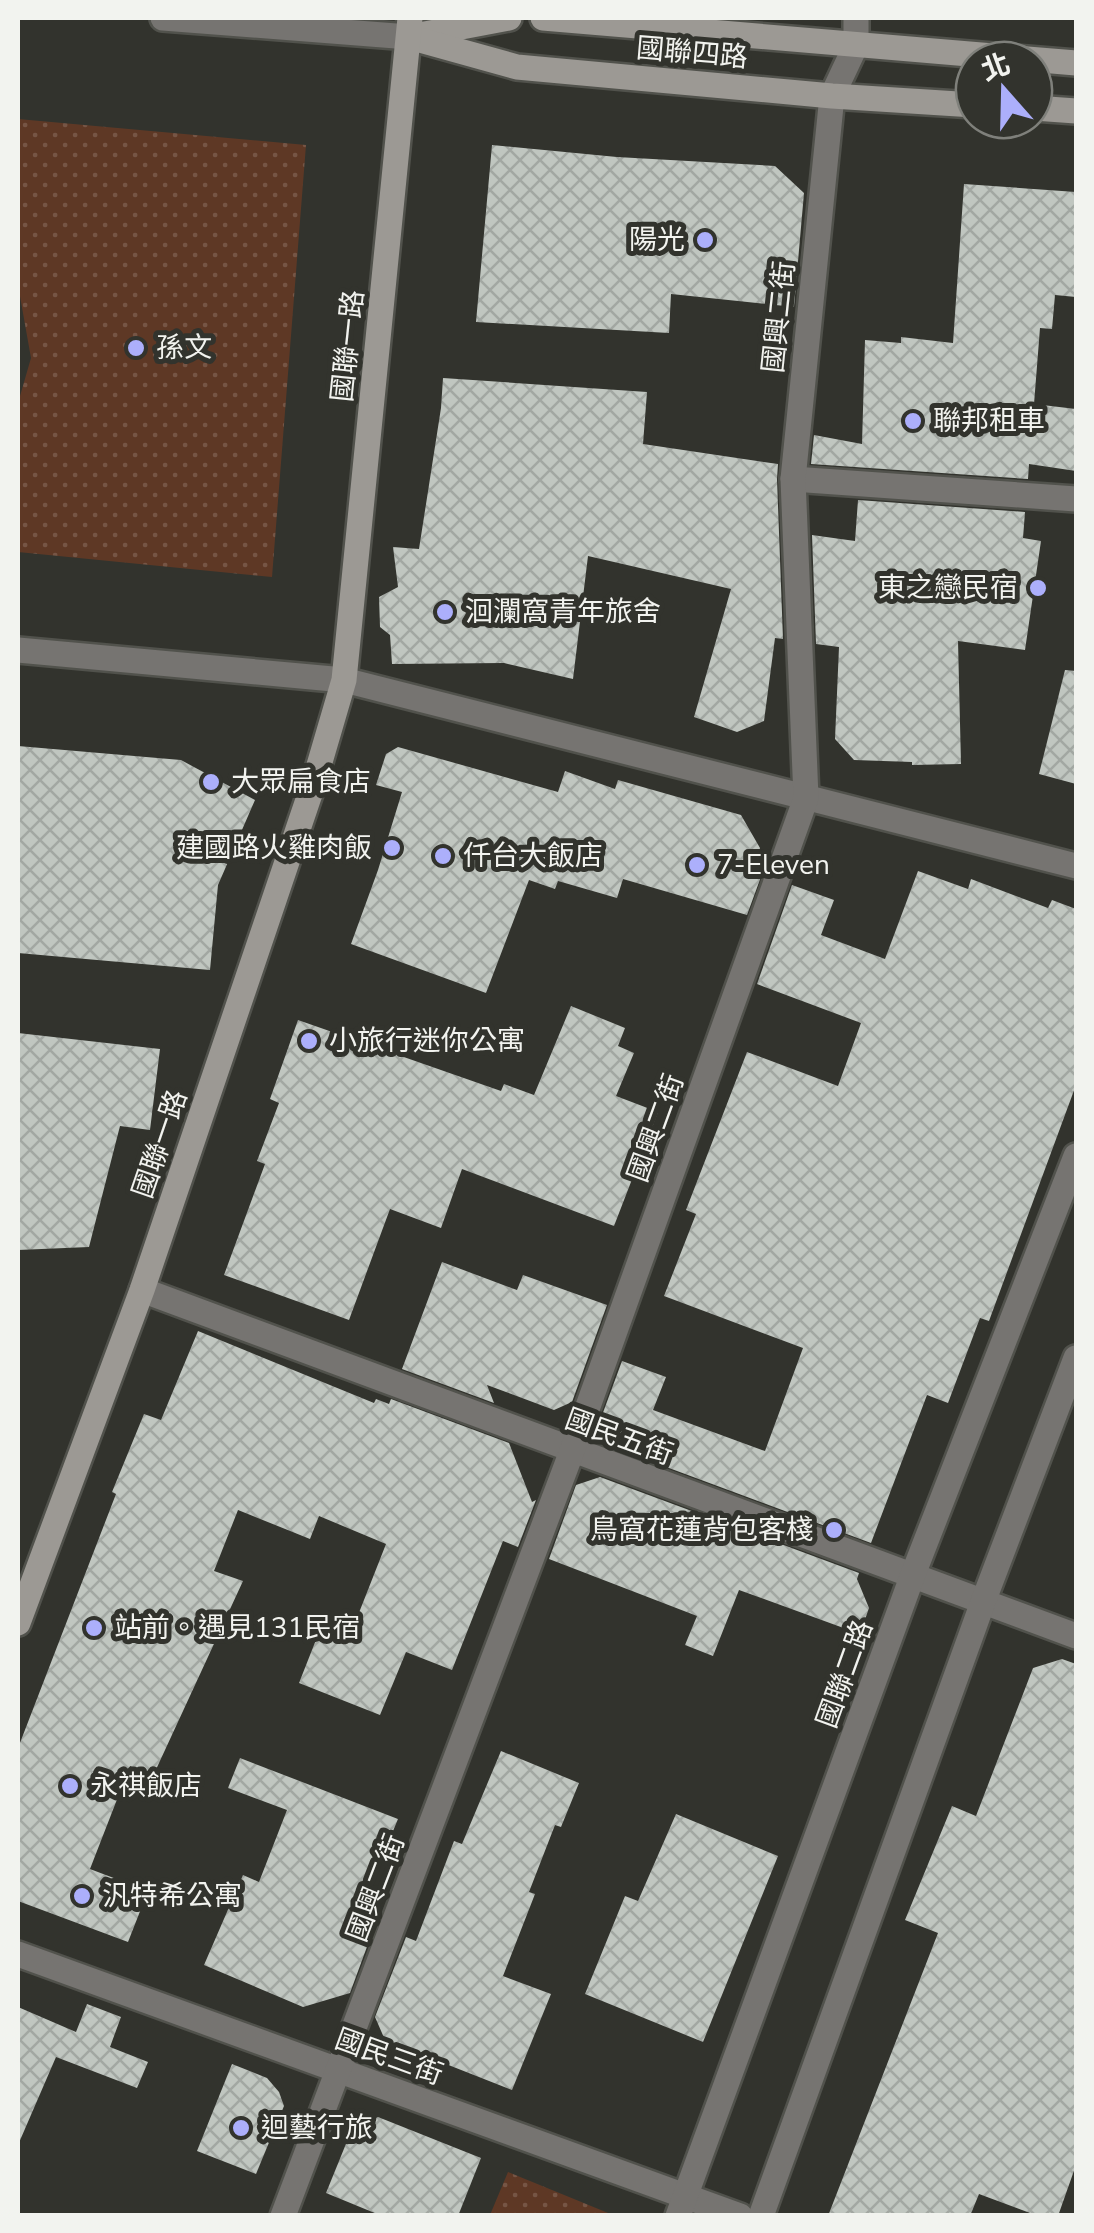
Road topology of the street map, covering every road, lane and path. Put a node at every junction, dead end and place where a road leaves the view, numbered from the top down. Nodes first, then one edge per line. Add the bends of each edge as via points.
1 (164, 18) edge
2 (509, 18) edge
3 (543, 18) edge
4 (856, 18) edge
5 (409, 27) edge
6 (856, 45) junction
7 (1076, 63) edge
8 (832, 96) junction
9 (954, 103) edge
10 (792, 479) junction
11 (1076, 499) edge
12 (18, 650) edge
13 (344, 680) junction
14 (806, 798) junction
15 (1076, 866) edge
16 (1076, 1156) edge
17 (142, 1290) junction
18 (1076, 1358) edge
19 (572, 1452) junction
20 (912, 1577) junction
21 (983, 1602) junction
22 (18, 1623) edge
23 (1076, 1636) edge
24 (18, 1954) edge
25 (340, 2071) junction
26 (682, 2205) edge
27 (284, 2216) edge
28 (740, 2216) edge
29 (761, 2216) edge

1 - 5 street, 國聯四路
2 - 5 street, 國聯四路
3 - 6 street, 國聯四路
4 - 6 street, 國興二街
5 - 8 street, 國聯四路 via 517,67
5 - 13 street, 國聯一路
6 - 7 street, 國聯四路
6 - 8 street, 國興二街
8 - 9 street, 國聯四路
8 - 10 street, 國興二街
10 - 11 street
10 - 14 street, 國興二街
12 - 13 street
13 - 14 street
13 - 17 street, 國聯一路
14 - 15 street
14 - 19 street, 國興二街
16 - 20 street, 國聯二路
17 - 19 street, 國民五街
17 - 22 street, 國聯一路
18 - 21 street
19 - 20 street, 國民五街
19 - 25 street, 國興二街
20 - 21 street, 國民五街
20 - 26 street, 國聯二路
21 - 23 street, 國民五街
21 - 29 street
24 - 25 street, 國民三街
25 - 26 street, 國民三街
25 - 27 street, 國興二街
26 - 28 street, 國民三街

